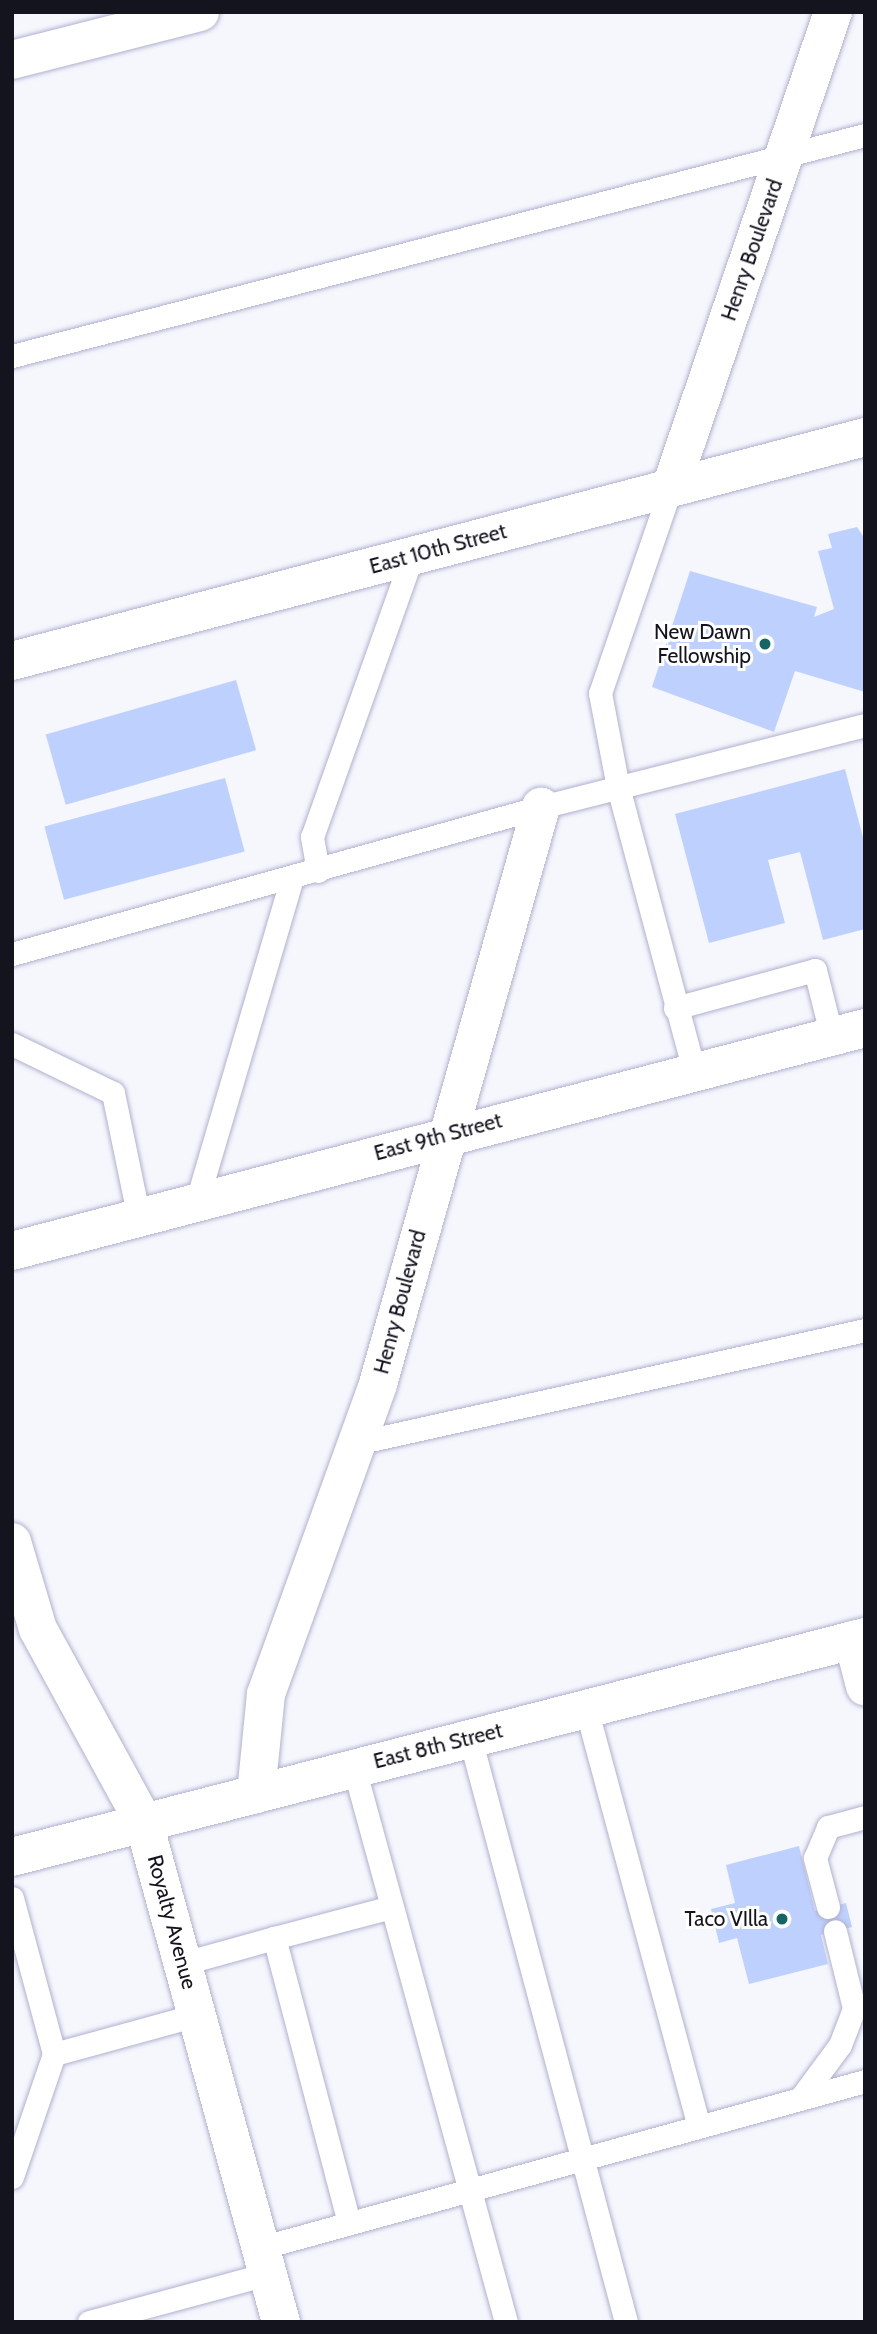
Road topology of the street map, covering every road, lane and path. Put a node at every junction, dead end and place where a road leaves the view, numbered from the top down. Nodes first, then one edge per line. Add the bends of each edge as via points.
1 (200, 12) edge
2 (833, 12) edge
3 (12, 60) edge
4 (865, 135) edge
5 (784, 156) junction
6 (12, 356) edge
7 (865, 437) edge
8 (671, 488) junction
9 (412, 556) junction
10 (12, 661) edge
11 (865, 725) edge
12 (618, 787) junction
13 (541, 807) junction
14 (318, 871) junction
15 (292, 877) junction
16 (12, 954) edge
17 (675, 1008) junction
18 (848, 1033) edge
19 (12, 1044) edge
20 (694, 1071) junction
21 (446, 1134) junction
22 (196, 1204) junction
23 (139, 1218) junction
24 (12, 1251) edge
25 (865, 1330) edge
26 (357, 1443) junction
27 (12, 1542) edge
28 (859, 1638) edge
29 (865, 1686) edge
30 (586, 1708) junction
31 (470, 1738) junction
32 (354, 1768) junction
33 (256, 1794) junction
34 (865, 1817) edge
35 (144, 1823) junction
36 (12, 1857) edge
37 (12, 1898) edge
38 (391, 1907) junction
39 (828, 1907) dead end
40 (835, 1931) dead end
41 (274, 1938) junction
42 (184, 1963) junction
43 (197, 2015) junction
44 (54, 2054) junction
45 (865, 2081) edge
46 (800, 2099) junction
47 (699, 2126) junction
48 (582, 2159) junction
49 (12, 2177) edge
50 (470, 2190) junction
51 (349, 2223) junction
52 (264, 2261) junction
53 (89, 2322) edge
54 (281, 2322) edge
55 (506, 2322) edge
56 (626, 2322) edge

1 - 3 street
2 - 5 street, Henry Boulevard
4 - 5 lane
5 - 6 lane
5 - 8 street, Henry Boulevard
7 - 8 street, East 10th Street
8 - 9 street, East 10th Street
8 - 12 lane via 600,693
9 - 10 street, East 10th Street
9 - 14 lane via 312,837
11 - 12 lane
12 - 13 lane
12 - 17 lane
13 - 14 lane
13 - 21 street, Henry Boulevard
14 - 15 lane
15 - 16 lane
15 - 22 lane
17 - 18 lane via 815,970
17 - 20 lane
18 - 20 street, East 9th Street
19 - 23 lane via 113,1093
20 - 21 street, East 9th Street
21 - 22 street, East 9th Street
21 - 26 street, Henry Boulevard via 378,1384
22 - 23 street, East 9th Street
23 - 24 street, East 9th Street
25 - 26 lane
26 - 33 street, Henry Boulevard via 266,1694
27 - 35 street, Royalty Avenue via 38,1629
28 - 29 street
28 - 30 street, East 8th Street
30 - 31 street, East 8th Street
30 - 47 lane
31 - 32 street, East 8th Street
31 - 48 lane
32 - 33 street, East 8th Street
32 - 38 lane
33 - 35 street, East 8th Street
34 - 39 lane via 828,1826 815,1858
35 - 36 street, East 8th Street
35 - 42 street, Royalty Avenue
37 - 44 lane
38 - 41 lane
38 - 50 lane
40 - 46 lane via 854,2008 840,2045
41 - 42 lane
41 - 51 lane
42 - 43 street, Royalty Avenue
43 - 44 lane
43 - 52 street, Royalty Avenue
44 - 49 lane
45 - 46 lane
46 - 47 lane
47 - 48 lane
48 - 50 lane
48 - 56 lane
50 - 51 lane
50 - 55 lane
51 - 52 lane
52 - 53 lane
52 - 54 street, Royalty Avenue

